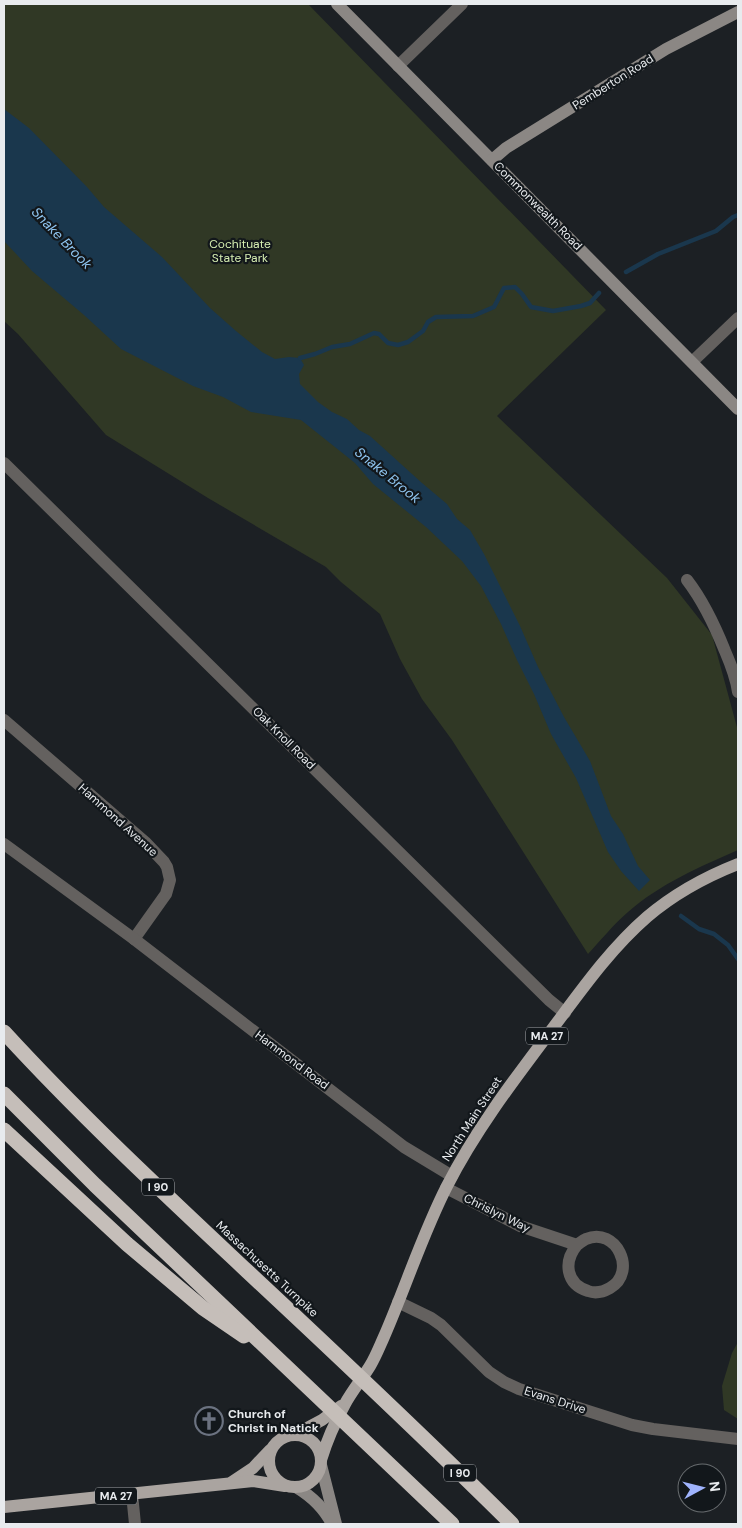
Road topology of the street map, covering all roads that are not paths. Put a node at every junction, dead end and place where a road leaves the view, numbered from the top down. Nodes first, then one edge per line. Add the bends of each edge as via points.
1 (337, 4) edge
2 (462, 4) edge
3 (738, 12) edge
4 (398, 66) junction
5 (492, 160) junction
6 (738, 318) edge
7 (692, 362) junction
8 (738, 409) edge
9 (4, 463) edge
10 (687, 580) dead end
11 (738, 692) edge
12 (4, 720) edge
13 (4, 844) edge
14 (738, 864) edge
15 (134, 939) junction
16 (564, 1013) junction
17 (4, 1032) edge
18 (4, 1094) edge
19 (4, 1130) edge
20 (452, 1176) junction
21 (446, 1188) junction
22 (576, 1245) junction
23 (398, 1302) junction
24 (290, 1369) junction
25 (345, 1403) junction
26 (294, 1435) junction
27 (738, 1439) edge
28 (272, 1448) junction
29 (321, 1462) junction
30 (229, 1483) junction
31 (290, 1487) junction
32 (132, 1494) junction
33 (4, 1507) edge
34 (135, 1524) edge
35 (332, 1524) edge
36 (336, 1524) edge
37 (452, 1524) edge
38 (512, 1524) edge

1 - 4 main road, Commonwealth Road
2 - 4 street
3 - 5 main road, Pemberton Road via 685,38 630,71
4 - 5 main road, Commonwealth Road
5 - 7 main road, Commonwealth Road
6 - 7 street
7 - 8 main road, Commonwealth Road
9 - 16 street, Oak Knoll Road
10 - 11 street via 704,603 717,630
12 - 15 street, Hammond Avenue via 145,842 168,867 170,880 166,894
13 - 15 street, Hammond Road
14 - 16 main road, North Main Street / MA 27 via 699,882 658,908 617,947
15 - 20 street, Hammond Road via 404,1147
16 - 20 main road, North Main Street / MA 27 via 478,1131
17 - 38 highway, Massachusetts Turnpike / I 90 via 126,1156
18 - 24 highway via 95,1185
19 - 24 highway via 168,1279 203,1308
20 - 21 main road, North Main Street / MA 27
21 - 22 street, Chrislyn Way via 520,1226
21 - 23 main road, North Main Street / MA 27
22 - 22 street via 587,1238 598,1237 617,1247 623,1267 614,1286 604,1292 593,1293 574,1283 568,1262
23 - 25 main road, North Main Street / MA 27 via 370,1366
23 - 27 street, Evans Drive via 441,1325 489,1372 519,1389 632,1425
24 - 37 highway
25 - 26 main road, North Main Street / MA 27
25 - 29 main road, North Main Street / MA 27
26 - 28 main road via 282,1437
26 - 29 main road via 311,1440 320,1452
28 - 30 main road, MA 27 via 253,1468
28 - 31 main road via 269,1470
29 - 31 main road via 318,1474 307,1485
29 - 36 main road
30 - 31 main road, MA 27 via 253,1481
30 - 32 main road, MA 27
31 - 35 main road via 318,1504
32 - 33 main road, MA 27
32 - 34 street

